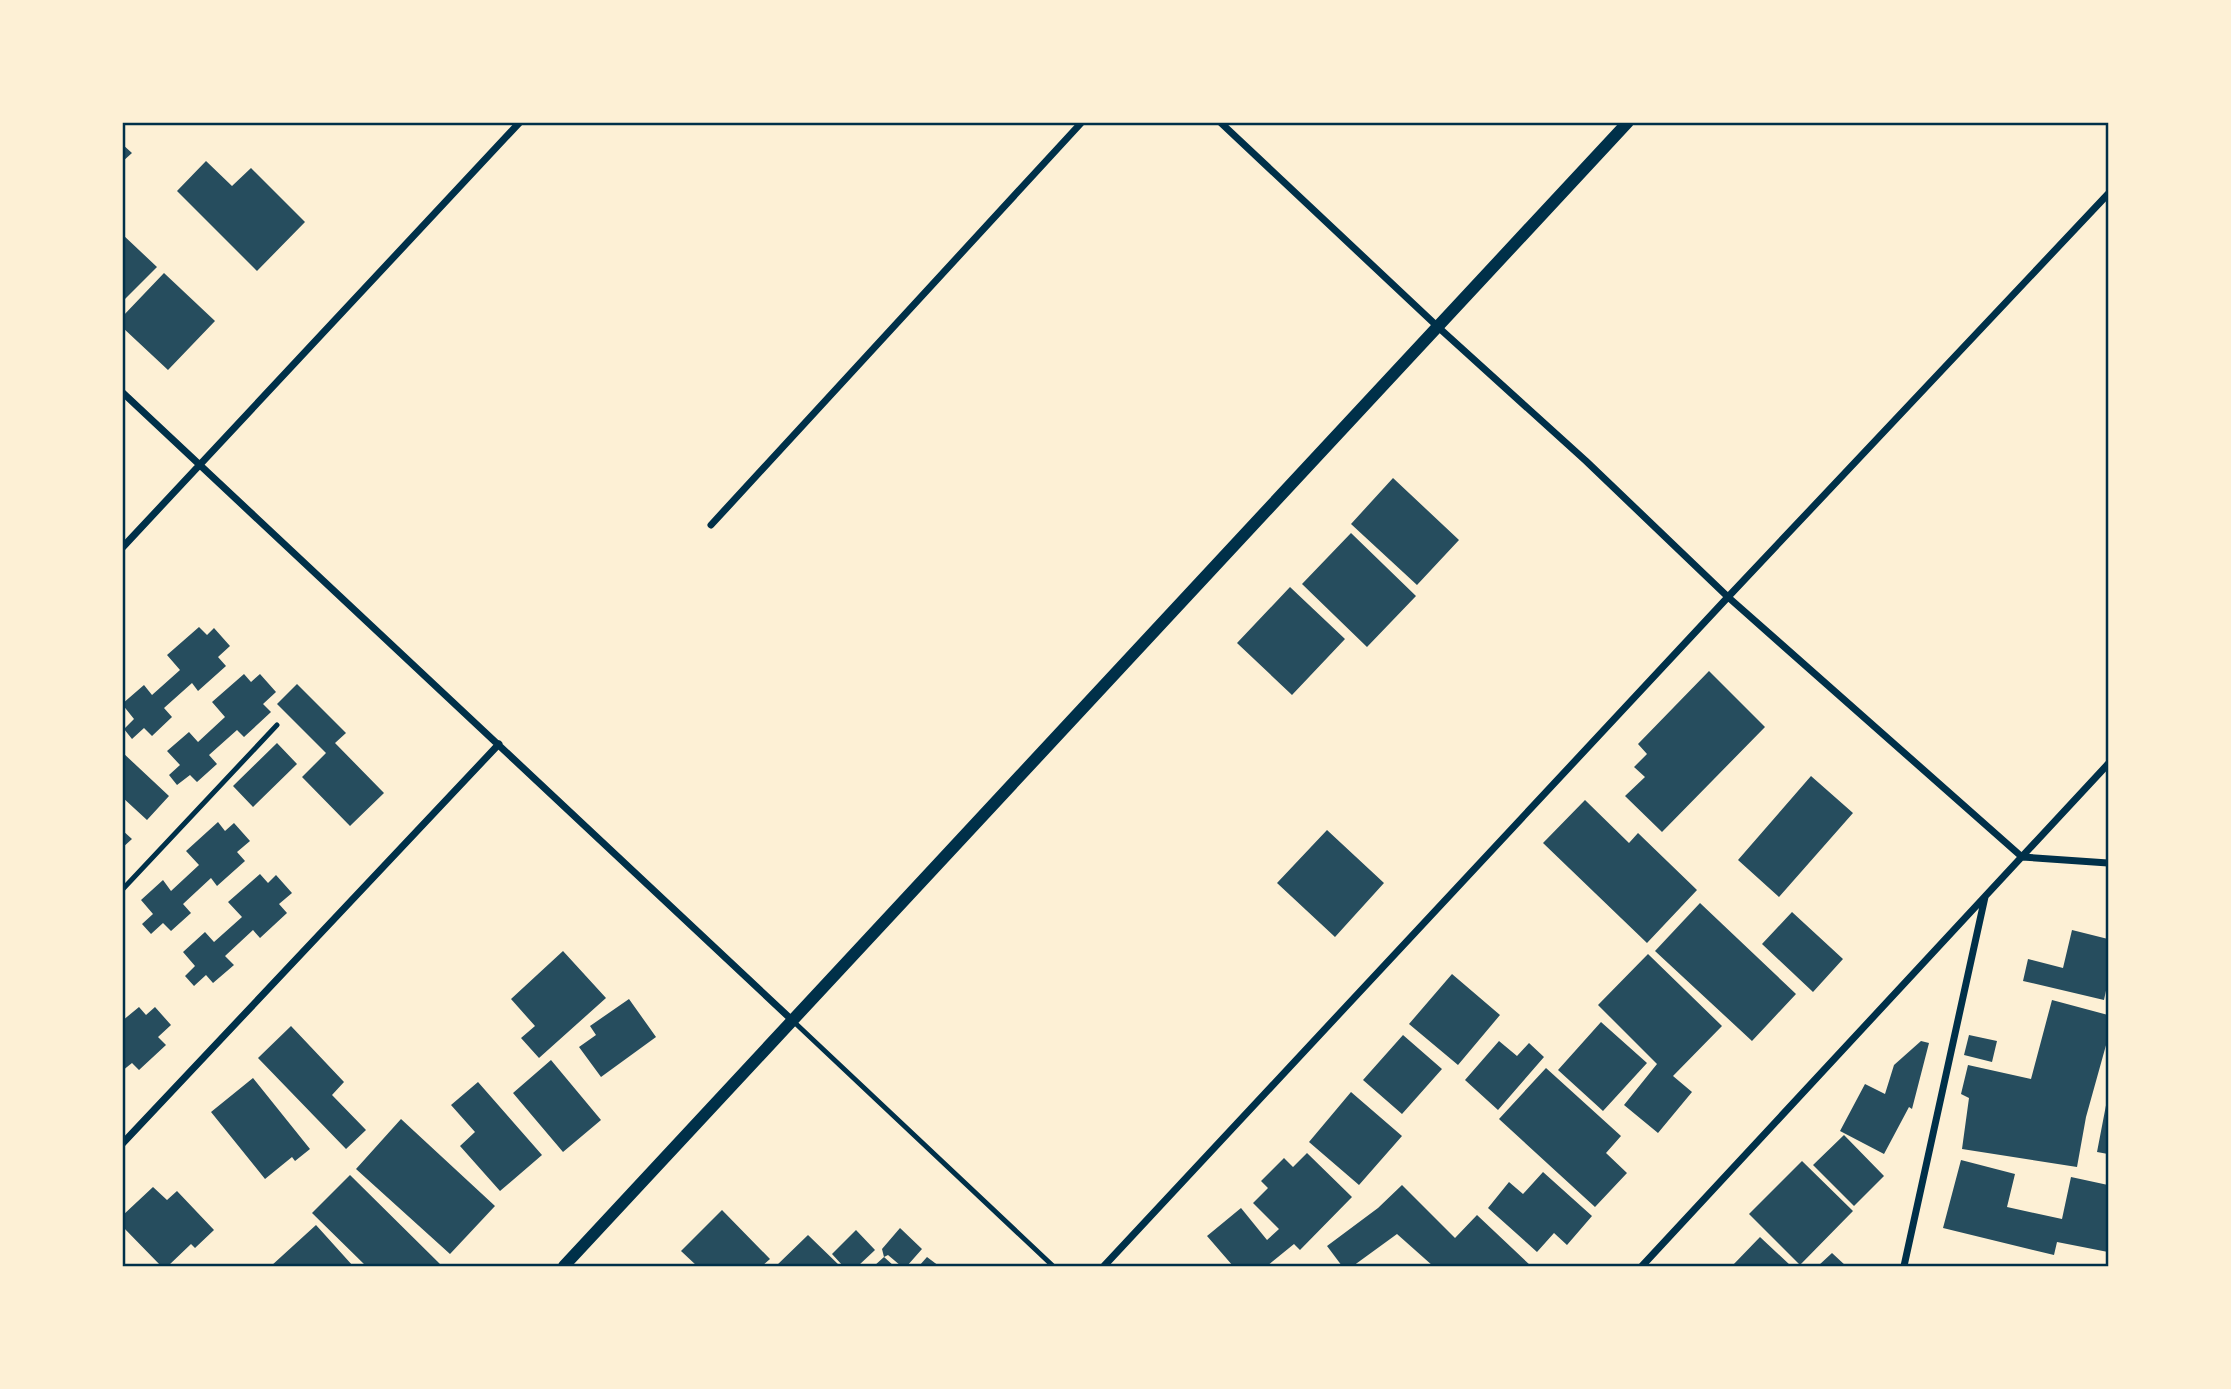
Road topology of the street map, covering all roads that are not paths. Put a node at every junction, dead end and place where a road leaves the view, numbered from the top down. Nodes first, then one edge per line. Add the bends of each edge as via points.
1 (520, 122) edge
2 (1082, 122) edge
3 (1220, 122) edge
4 (1628, 122) edge
5 (2109, 194) edge
6 (1438, 327) junction
7 (122, 392) edge
8 (201, 464) junction
9 (711, 525) dead end
10 (122, 548) edge
11 (1728, 597) junction
12 (277, 724) dead end
13 (499, 744) junction
14 (2109, 764) edge
15 (2022, 857) junction
16 (2109, 863) edge
17 (122, 890) edge
18 (1985, 896) junction
19 (793, 1021) junction
20 (122, 1144) edge
21 (564, 1266) edge
22 (1053, 1266) edge
23 (1104, 1266) edge
24 (1642, 1266) edge
25 (1904, 1266) edge

1 - 8 street
2 - 9 street
3 - 6 street
4 - 6 street
5 - 11 street
6 - 11 street
6 - 19 street
7 - 8 street
8 - 10 street
8 - 13 street
11 - 15 street
11 - 23 street
12 - 17 lane
13 - 19 street
13 - 20 street
14 - 15 street
15 - 16 street
15 - 18 street
18 - 24 street
18 - 25 street
19 - 21 street
19 - 22 lane

